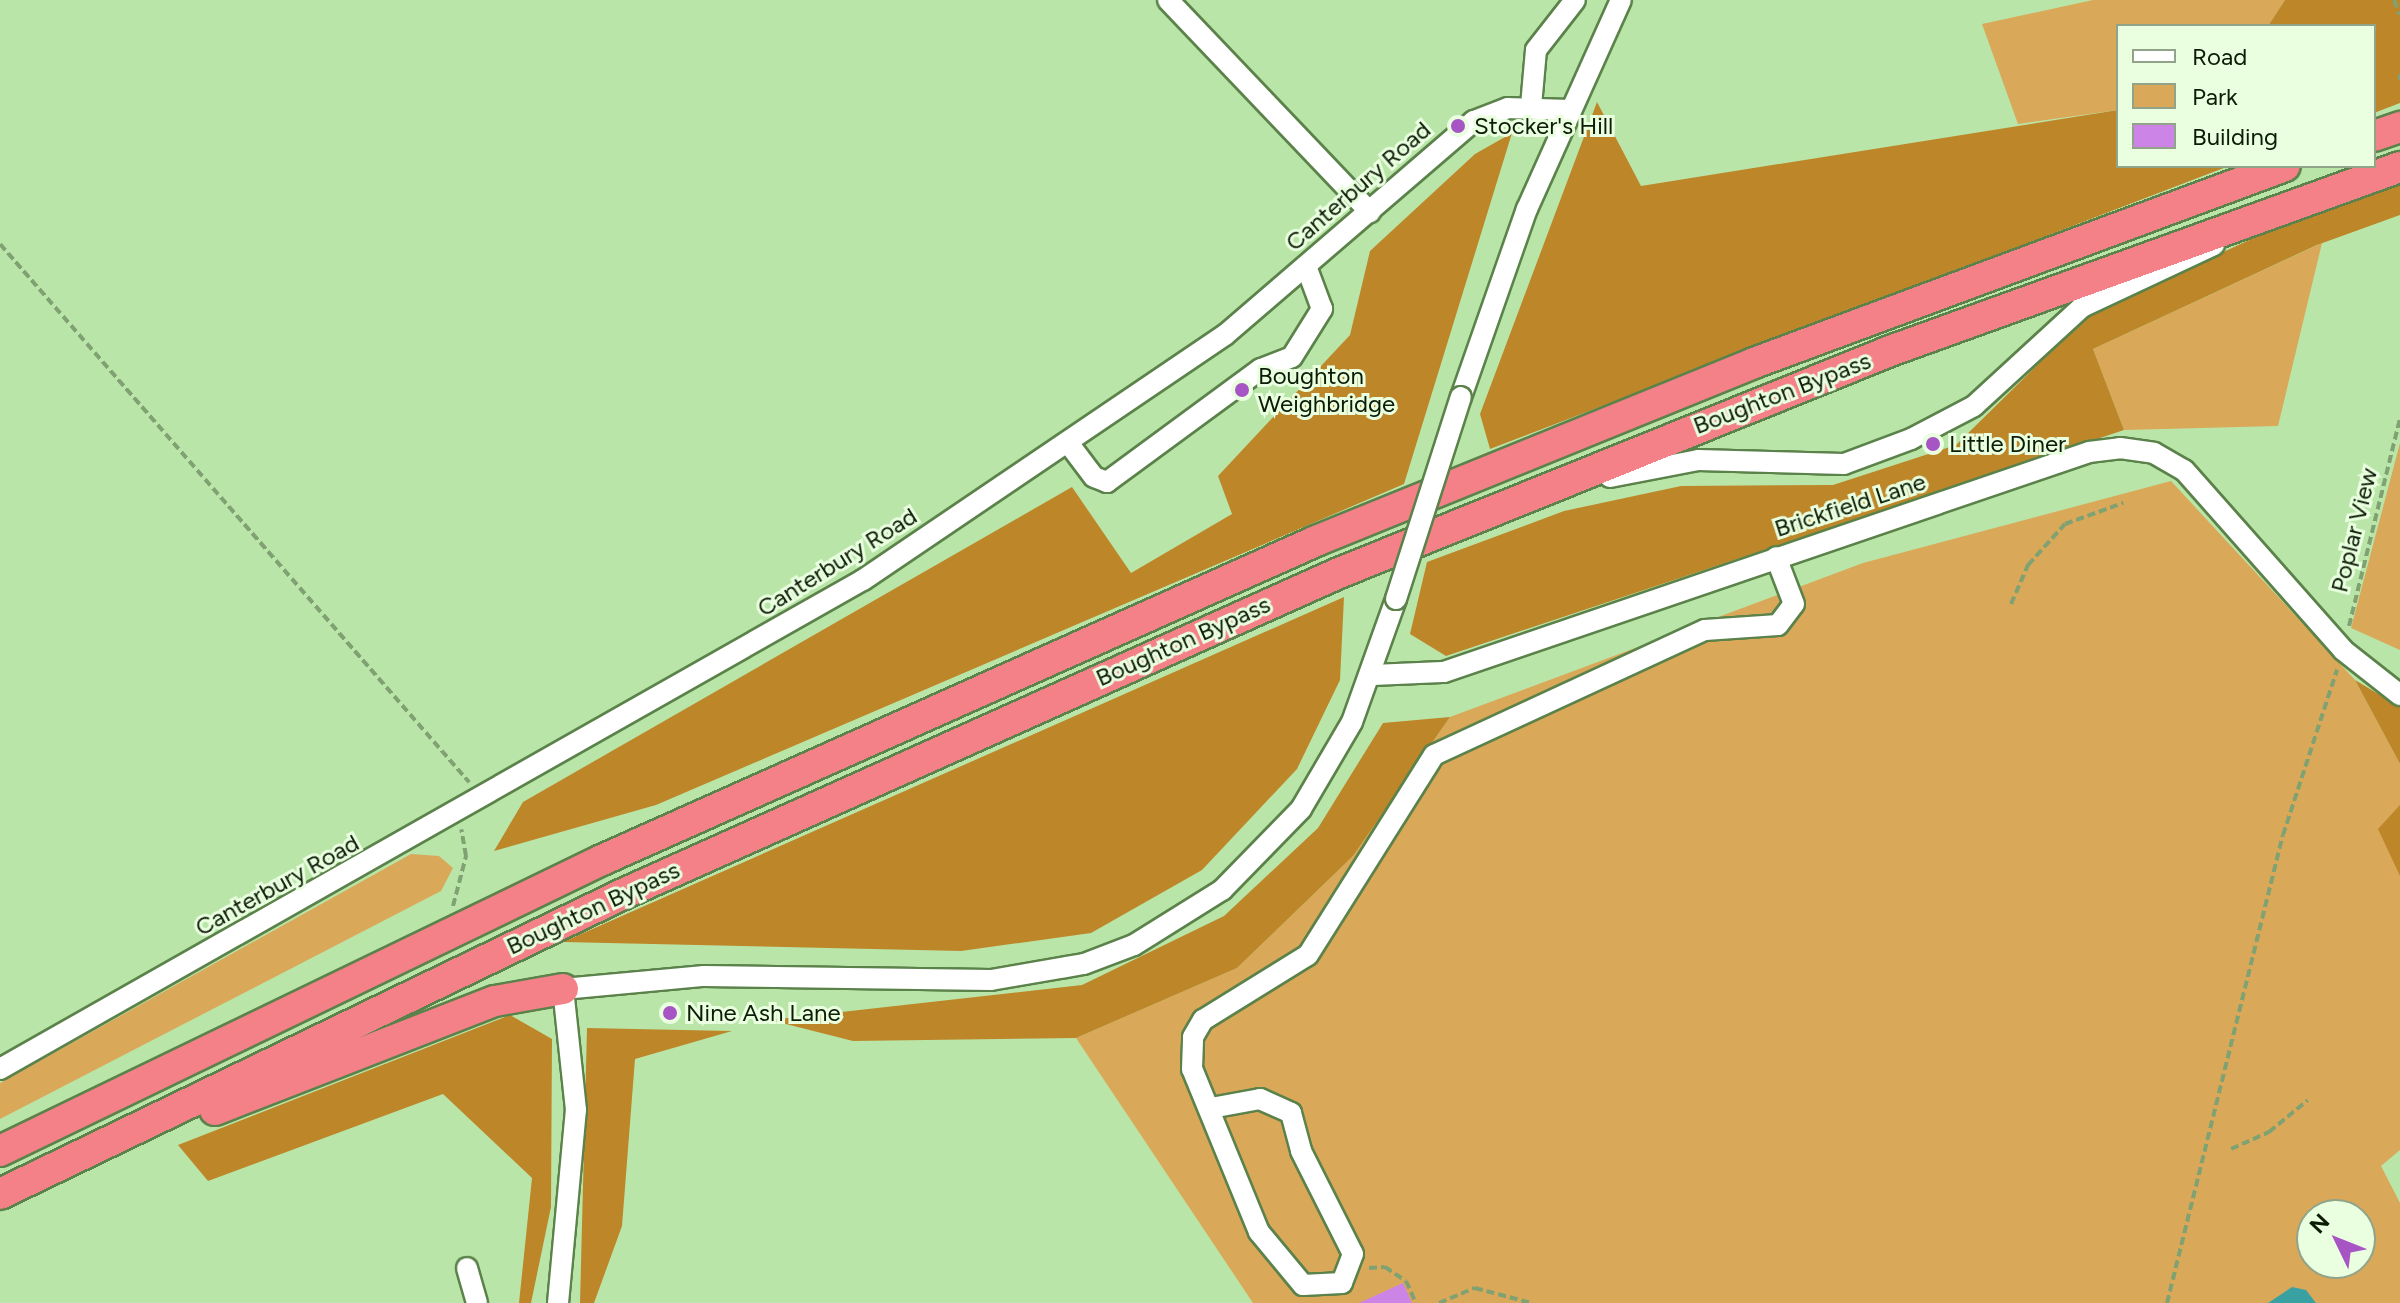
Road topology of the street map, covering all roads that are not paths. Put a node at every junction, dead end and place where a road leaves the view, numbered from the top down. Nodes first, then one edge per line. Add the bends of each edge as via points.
1 (1168, 0) edge
2 (1621, 0) edge
3 (1571, 1) edge
4 (1531, 106) junction
5 (1568, 110) junction
6 (2400, 127) edge
7 (2376, 135) edge
8 (2400, 167) edge
9 (2280, 168) edge
10 (2273, 211) junction
11 (1370, 212) junction
12 (1306, 266) junction
13 (1069, 444) junction
14 (1492, 510) junction
15 (1776, 557) junction
16 (1371, 675) junction
17 (2400, 695) edge
18 (563, 989) junction
19 (0, 1069) edge
20 (1211, 1108) junction
21 (0, 1151) edge
22 (51, 1168) junction
23 (0, 1194) edge
24 (467, 1268) dead end
25 (477, 1303) edge
26 (558, 1303) edge

1 - 11 street
2 - 5 street
3 - 4 street via 1536,50
4 - 5 street, Canterbury Road
4 - 11 street, Canterbury Road via 1474,121
5 - 16 street, bridge via 1461,397
6 - 7 highway
8 - 10 highway, Boughton Bypass
9 - 21 highway, Boughton Bypass via 1754,363 1316,541 602,860
10 - 14 highway, Boughton Bypass via 1875,357
10 - 14 street via 2185,262 2082,307 1974,406 1911,439 1814,467 1672,463
11 - 12 street, Canterbury Road
12 - 13 street, Canterbury Road via 1225,335
12 - 13 street via 1322,309 1292,357 1261,369 1107,482 1094,477
13 - 19 street, Canterbury Road via 863,580
14 - 22 highway, Boughton Bypass via 792,816
15 - 16 street, Brickfield Lane via 1444,672
15 - 17 street, Brickfield Lane via 2089,452 2136,449 2184,470 2343,650
15 - 20 street via 1794,604 1778,625 1705,630 1462,737 1426,763 1308,955 1203,1020 1193,1037 1192,1069
16 - 18 street via 1339,749 1281,833 1222,890 1134,945 1084,964 991,980 704,976
18 - 22 highway via 481,1006
18 - 26 street via 576,1110
20 - 20 street via 1260,1099 1291,1113 1301,1151 1347,1238 1351,1268 1342,1283 1323,1289 1303,1285 1284,1266 1259,1232
22 - 23 highway, Boughton Bypass
24 - 25 street

